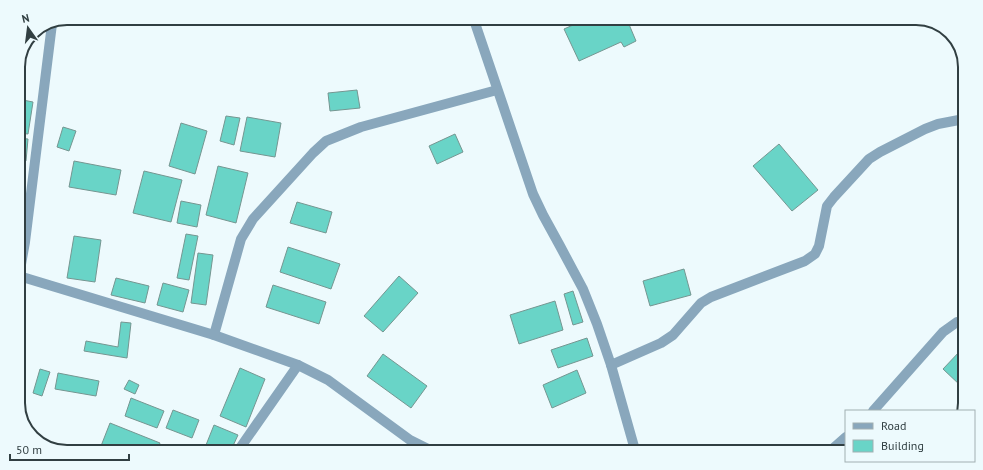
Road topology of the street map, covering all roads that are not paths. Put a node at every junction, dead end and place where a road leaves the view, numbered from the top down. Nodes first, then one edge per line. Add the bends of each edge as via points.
1 (476, 25) edge
2 (51, 28) edge
3 (497, 90) junction
4 (958, 120) edge
5 (25, 218) edge
6 (25, 278) edge
7 (958, 322) edge
8 (214, 335) junction
9 (611, 364) junction
10 (298, 365) junction
11 (874, 410) edge
12 (845, 438) edge
13 (242, 445) edge
14 (420, 445) edge
15 (634, 445) edge
16 (837, 445) edge

1 - 3 street
2 - 5 street
3 - 8 street via 361,127 326,141 253,219 241,240
3 - 9 street via 533,194 583,289
4 - 9 street via 925,129 869,159 827,206 815,254 701,303 673,335 661,344
6 - 8 street
7 - 11 street via 943,332
8 - 10 street
9 - 15 street
10 - 13 street
10 - 14 street via 328,380
12 - 16 street

